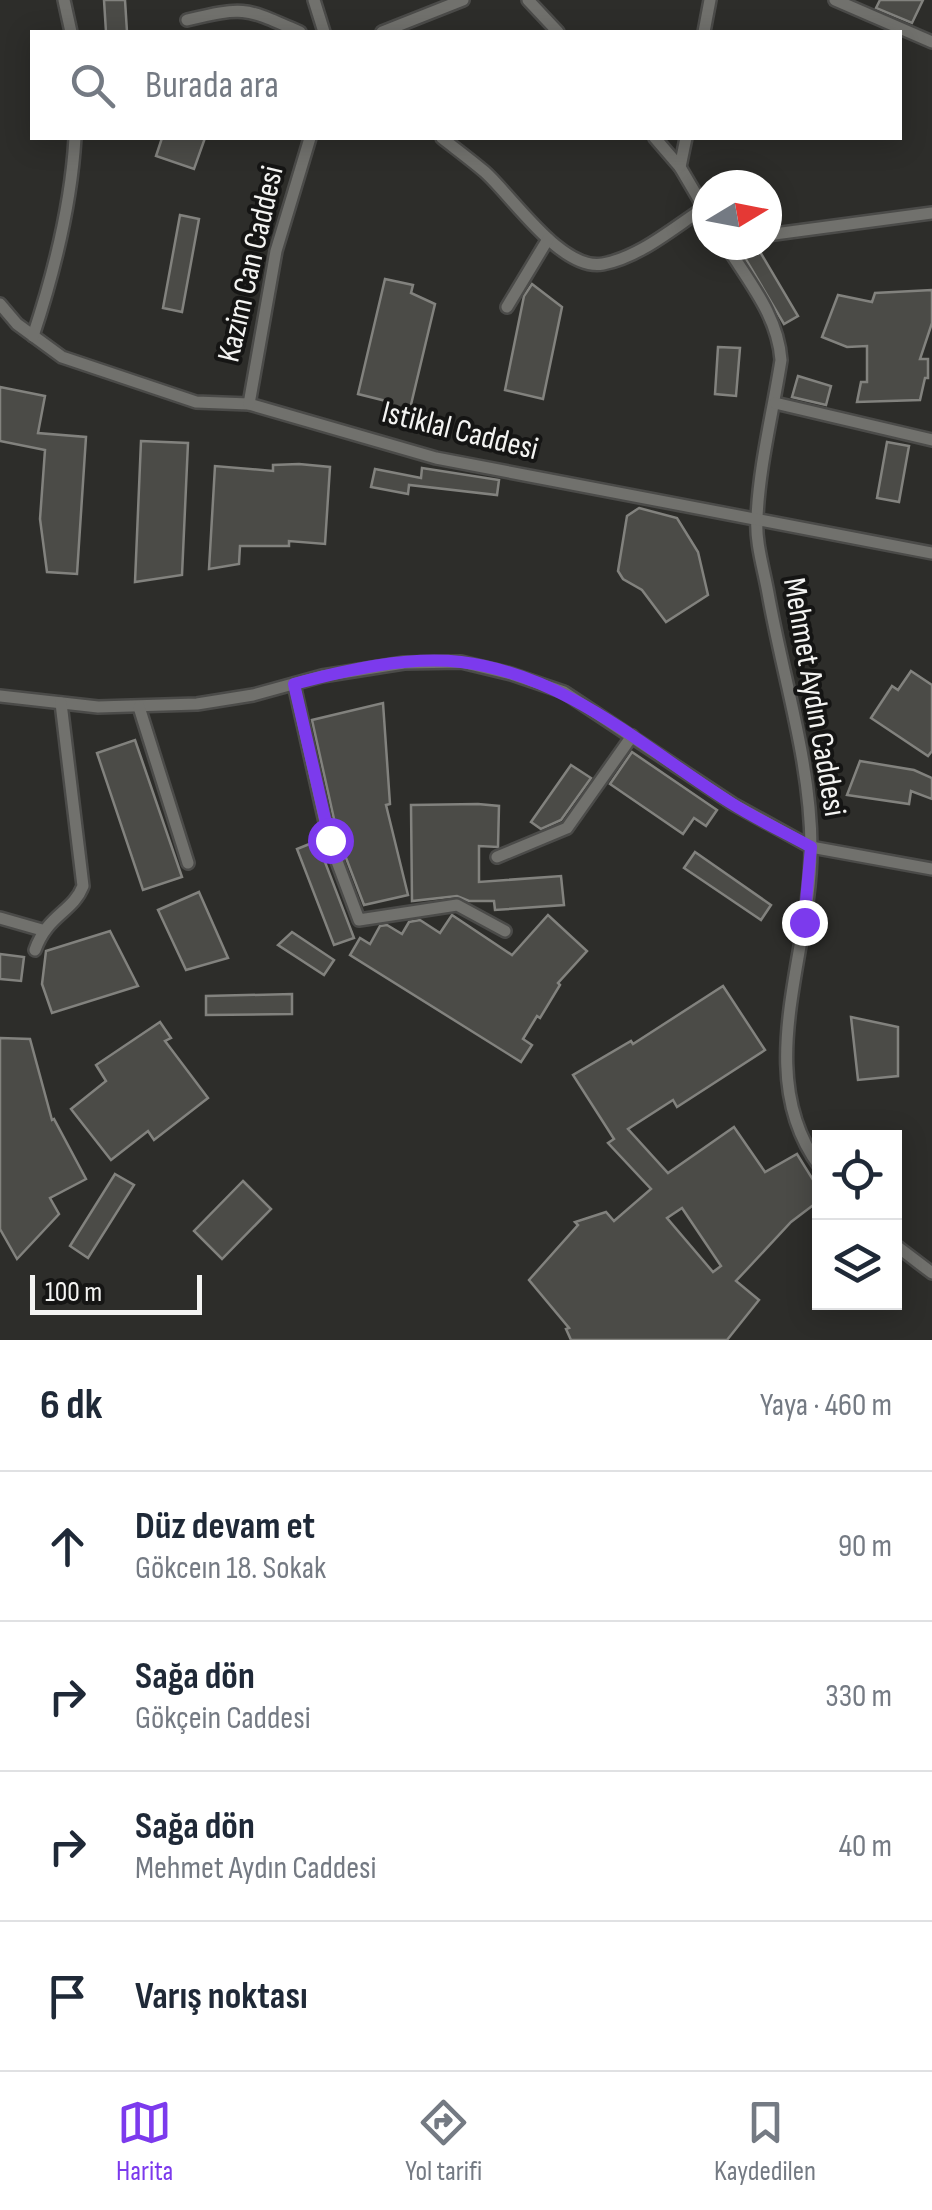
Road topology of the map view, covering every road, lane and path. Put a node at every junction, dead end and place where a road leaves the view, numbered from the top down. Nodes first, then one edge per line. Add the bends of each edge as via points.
1 (64, 0) edge
2 (314, 0) edge
3 (463, 0) edge
4 (528, 0) edge
5 (710, 0) edge
6 (835, 0) edge
7 (188, 20) dead end
8 (71, 30) edge
9 (295, 30) edge
10 (323, 30) edge
11 (387, 30) edge
12 (556, 30) edge
13 (704, 30) edge
14 (932, 42) edge
15 (75, 140) edge
16 (309, 140) edge
17 (445, 140) edge
18 (657, 140) edge
19 (686, 140) edge
20 (680, 167) junction
21 (692, 187) edge
22 (932, 213) edge
23 (692, 219) edge
24 (782, 232) edge
25 (548, 240) junction
26 (735, 260) edge
27 (0, 304) edge
28 (508, 307) dead end
29 (0, 322) edge
30 (17, 324) junction
31 (34, 336) junction
32 (774, 403) junction
33 (250, 404) junction
34 (932, 440) edge
35 (756, 521) junction
36 (932, 553) edge
37 (294, 684) junction
38 (0, 696) edge
39 (61, 703) junction
40 (139, 706) junction
41 (632, 736) junction
42 (811, 847) junction
43 (497, 857) dead end
44 (188, 863) dead end
45 (932, 869) edge
46 (0, 918) edge
47 (42, 930) junction
48 (505, 931) dead end
49 (35, 950) dead end
50 (812, 1158) edge
51 (902, 1250) edge
52 (932, 1273) edge

1 - 8 street
2 - 10 street
3 - 11 street
4 - 12 street
5 - 13 street
6 - 14 street
7 - 9 street via 234,8
15 - 31 street via 72,186
16 - 33 street, Kazim Can Caddesi via 272,266
17 - 25 street via 486,172
18 - 20 street
19 - 20 street
20 - 21 street
22 - 24 street
23 - 25 street via 630,256 601,264
25 - 28 street
26 - 32 street, Mehmet Aydın Caddesi via 779,339
27 - 30 street, Istiklal Caddesi
29 - 30 street
30 - 31 street, Istiklal Caddesi
31 - 33 street, Istiklal Caddesi via 98,372 196,402
32 - 34 street
32 - 35 street, Mehmet Aydın Caddesi
33 - 35 street, Istiklal Caddesi via 436,458
35 - 36 street, Istiklal Caddesi
35 - 42 street, Mehmet Aydın Caddesi via 802,760
37 - 40 street via 197,704
37 - 41 street via 404,663 461,662 564,692
37 - 48 street via 330,840 359,920 457,906
38 - 39 street
39 - 40 street
39 - 47 street via 83,886
40 - 44 street
41 - 42 street via 732,804
41 - 43 street via 567,828
42 - 45 street
42 - 50 street, Mehmet Aydın Caddesi via 786,1056 797,1121
46 - 47 street
47 - 49 street
51 - 52 street

